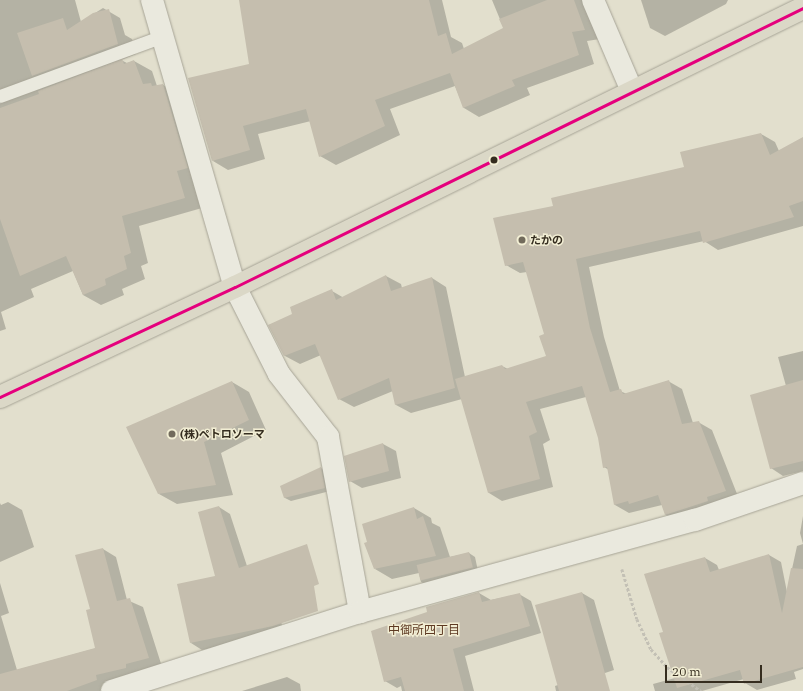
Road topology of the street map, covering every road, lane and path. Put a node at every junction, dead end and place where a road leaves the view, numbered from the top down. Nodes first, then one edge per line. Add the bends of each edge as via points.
1 (152, 0) edge
2 (593, 0) edge
3 (803, 8) edge
4 (163, 36) junction
5 (632, 91) junction
6 (0, 96) edge
7 (235, 288) junction
8 (0, 397) edge
9 (803, 483) edge
10 (614, 542) junction
11 (360, 612) junction
12 (112, 691) edge
13 (701, 691) edge

1 - 4 street
2 - 5 street
3 - 5 highway
4 - 6 lane
4 - 7 street
5 - 7 highway
7 - 8 highway
7 - 11 street via 279,374 328,437
9 - 10 street via 695,520
10 - 11 street
10 - 13 path via 637,619 651,649 667,667
11 - 12 street

